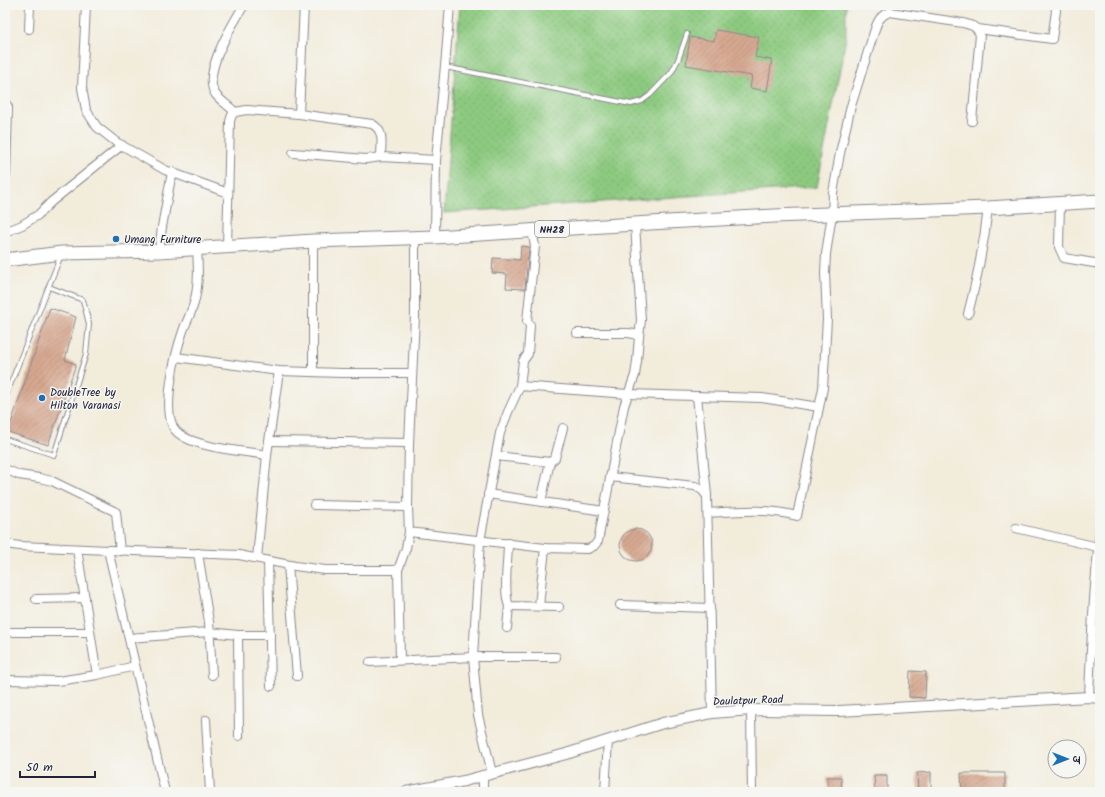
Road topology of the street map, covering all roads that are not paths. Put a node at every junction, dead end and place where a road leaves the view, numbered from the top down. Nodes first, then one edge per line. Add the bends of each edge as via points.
1 (30, 5) edge
2 (86, 5) edge
3 (244, 5) edge
4 (304, 5) edge
5 (450, 5) edge
6 (1055, 5) edge
7 (890, 9) edge
8 (978, 29) junction
9 (29, 30) dead end
10 (687, 34) dead end
11 (445, 67) junction
12 (5, 102) edge
13 (235, 112) junction
14 (299, 114) junction
15 (972, 121) dead end
16 (122, 145) junction
17 (293, 153) dead end
18 (381, 157) junction
19 (436, 160) junction
20 (172, 172) junction
21 (5, 175) edge
22 (228, 193) junction
23 (1100, 201) edge
24 (1060, 203) junction
25 (988, 208) junction
26 (832, 214) junction
27 (635, 224) junction
28 (532, 230) junction
29 (5, 232) edge
30 (415, 237) junction
31 (435, 237) junction
32 (313, 241) junction
33 (227, 247) junction
34 (197, 248) junction
35 (159, 251) junction
36 (62, 253) junction
37 (5, 260) edge
38 (1100, 264) edge
39 (49, 287) junction
40 (968, 314) dead end
41 (577, 333) dead end
42 (639, 337) junction
43 (176, 357) junction
44 (279, 371) junction
45 (313, 372) junction
46 (412, 373) junction
47 (520, 386) junction
48 (628, 394) junction
49 (697, 396) junction
50 (5, 398) edge
51 (819, 407) junction
52 (563, 428) dead end
53 (5, 439) edge
54 (269, 441) junction
55 (408, 443) junction
56 (267, 455) junction
57 (496, 456) junction
58 (550, 462) junction
59 (5, 469) edge
60 (610, 477) junction
61 (488, 494) junction
62 (707, 496) junction
63 (541, 502) junction
64 (314, 505) dead end
65 (408, 507) junction
66 (604, 511) junction
67 (708, 513) junction
68 (1016, 528) dead end
69 (1100, 531) edge
70 (409, 532) junction
71 (480, 541) junction
72 (508, 543) junction
73 (5, 544) edge
74 (1098, 547) junction
75 (545, 548) junction
76 (77, 549) junction
77 (108, 550) junction
78 (120, 551) junction
79 (198, 553) junction
80 (257, 558) junction
81 (268, 561) junction
82 (288, 565) junction
83 (398, 570) junction
84 (36, 598) dead end
85 (85, 598) junction
86 (620, 605) dead end
87 (509, 606) junction
88 (539, 606) junction
89 (559, 607) dead end
90 (710, 608) junction
91 (507, 628) dead end
92 (5, 632) edge
93 (90, 632) junction
94 (209, 632) junction
95 (238, 635) junction
96 (270, 635) junction
97 (129, 638) junction
98 (473, 657) junction
99 (556, 657) dead end
100 (400, 660) junction
101 (370, 662) dead end
102 (135, 666) junction
103 (212, 675) dead end
104 (97, 676) junction
105 (297, 676) dead end
106 (5, 680) edge
107 (271, 686) dead end
108 (1089, 697) junction
109 (1100, 698) edge
110 (751, 710) junction
111 (712, 713) junction
112 (206, 720) dead end
113 (239, 736) dead end
114 (608, 740) junction
115 (488, 774) junction
116 (165, 792) edge
117 (210, 792) edge
118 (406, 792) edge
119 (484, 792) edge
120 (605, 792) edge
121 (752, 792) edge

1 - 9 street
2 - 16 street via 82,88 86,110 97,127
3 - 13 street via 229,29 212,71 211,82 216,95
4 - 14 street
5 - 11 street
6 - 8 street via 1052,39
7 - 8 street via 972,25
7 - 26 street via 879,19 851,106 833,193
8 - 15 street via 980,35
10 - 11 lane via 671,73 650,96 631,104
11 - 19 street
12 - 21 street via 8,107
13 - 14 street via 247,110
13 - 22 street via 230,121
14 - 18 street via 378,127 381,133
16 - 20 street
16 - 29 street via 38,215
17 - 18 street via 366,159
18 - 19 street
19 - 31 street
20 - 22 street
20 - 35 street
22 - 33 street
23 - 24 highway, NH28
24 - 25 highway, NH28
24 - 38 street via 1059,246 1064,258
25 - 26 highway, NH28
25 - 40 street via 984,246
26 - 27 highway, NH28
26 - 51 street via 826,254 827,319 823,388
27 - 28 highway, NH28
27 - 42 street via 641,320
28 - 31 highway, NH28
28 - 47 street via 534,246 527,321 530,325 528,354 523,361
30 - 31 highway, NH28
30 - 32 highway, NH28
30 - 46 street
32 - 33 highway, NH28
32 - 45 street
33 - 34 highway, NH28
34 - 35 highway, NH28
34 - 43 street via 198,287
35 - 36 highway, NH28
36 - 37 highway, NH28
36 - 39 lane
39 - 50 lane
39 - 53 lane via 83,300 89,324 86,354 54,455
41 - 42 street via 628,333
42 - 48 street via 636,368
43 - 44 street
43 - 56 street via 168,410 176,431 186,438 209,446
44 - 45 street
44 - 54 street
45 - 46 street
46 - 55 street
47 - 48 street
47 - 57 street via 500,433
48 - 49 street
48 - 60 street
49 - 51 street via 762,398
49 - 62 street
51 - 67 street via 797,516 780,511
52 - 58 street via 555,458
54 - 55 street
54 - 56 street
55 - 65 street
56 - 80 street
57 - 58 street
57 - 61 street
58 - 63 street
59 - 78 street via 19,475 52,481 116,512
60 - 62 street via 695,486
60 - 66 street
61 - 63 street
61 - 71 street
62 - 67 street
63 - 66 street
64 - 65 street
65 - 70 street
66 - 75 street via 598,541 594,546 588,549
67 - 90 street
68 - 74 street
69 - 74 street
70 - 71 street
70 - 83 street
71 - 72 street
71 - 98 street
72 - 75 street
72 - 87 street
73 - 76 street
74 - 108 street
75 - 88 street
76 - 77 street
76 - 85 street
77 - 78 street
77 - 97 street
78 - 79 street
79 - 80 street
79 - 94 street
80 - 81 street
81 - 82 street
81 - 96 street
82 - 83 street via 326,570
82 - 105 street
83 - 100 street
84 - 85 street
85 - 93 street
86 - 90 street
87 - 88 street
87 - 91 street
88 - 89 street
90 - 111 street
92 - 93 street
93 - 104 street
94 - 95 street
94 - 97 street
94 - 103 street
95 - 96 street
95 - 113 street
96 - 107 street
97 - 102 street
98 - 99 street
98 - 100 street
98 - 115 street via 478,715
100 - 101 street
102 - 104 street
102 - 116 street
104 - 106 street via 58,681
108 - 109 street, Daulatpur Road
108 - 110 street, Daulatpur Road via 839,711
110 - 111 street, Daulatpur Road
110 - 121 street
111 - 114 street, Daulatpur Road
112 - 117 street
114 - 115 street, Daulatpur Road via 566,754
114 - 120 street
115 - 118 street, Daulatpur Road
115 - 119 street

